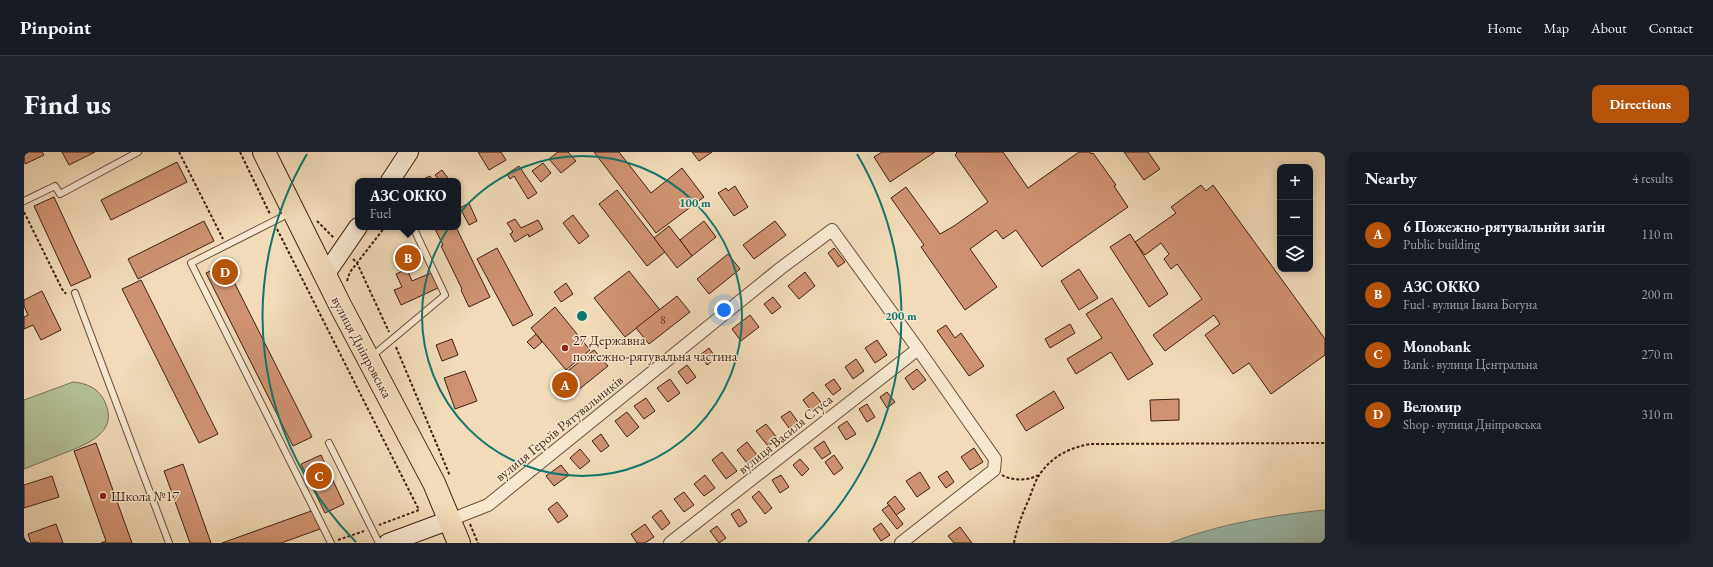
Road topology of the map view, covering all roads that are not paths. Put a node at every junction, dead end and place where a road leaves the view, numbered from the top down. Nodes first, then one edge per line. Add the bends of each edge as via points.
1 (138, 152) edge
2 (264, 152) edge
3 (409, 152) edge
4 (392, 178) edge
5 (24, 200) edge
6 (304, 214) junction
7 (356, 230) edge
8 (414, 230) edge
9 (325, 275) junction
10 (75, 293) dead end
11 (918, 349) junction
12 (368, 359) junction
13 (329, 443) dead end
14 (458, 517) junction
15 (169, 543) edge
16 (331, 543) edge
17 (379, 543) edge
18 (388, 543) edge
19 (459, 543) edge
20 (670, 543) edge
21 (901, 543) edge

1 - 5 lane via 60,194 56,186
2 - 6 highway, вулиця Дніпровська
3 - 4 street
6 - 9 highway, вулиця Дніпровська
6 - 16 lane via 273,221 191,263
7 - 9 street
8 - 12 lane via 445,295
9 - 12 highway, вулиця Дніпровська
10 - 15 lane
11 - 14 street, вулиця Героїв Рятувальників via 832,230 781,268 488,505
11 - 20 street, вулиця Василя Стуса
11 - 21 street via 994,459 994,470
12 - 14 highway, вулиця Дніпровська via 434,483
13 - 17 lane
14 - 18 street
14 - 19 highway, вулиця Дніпровська

